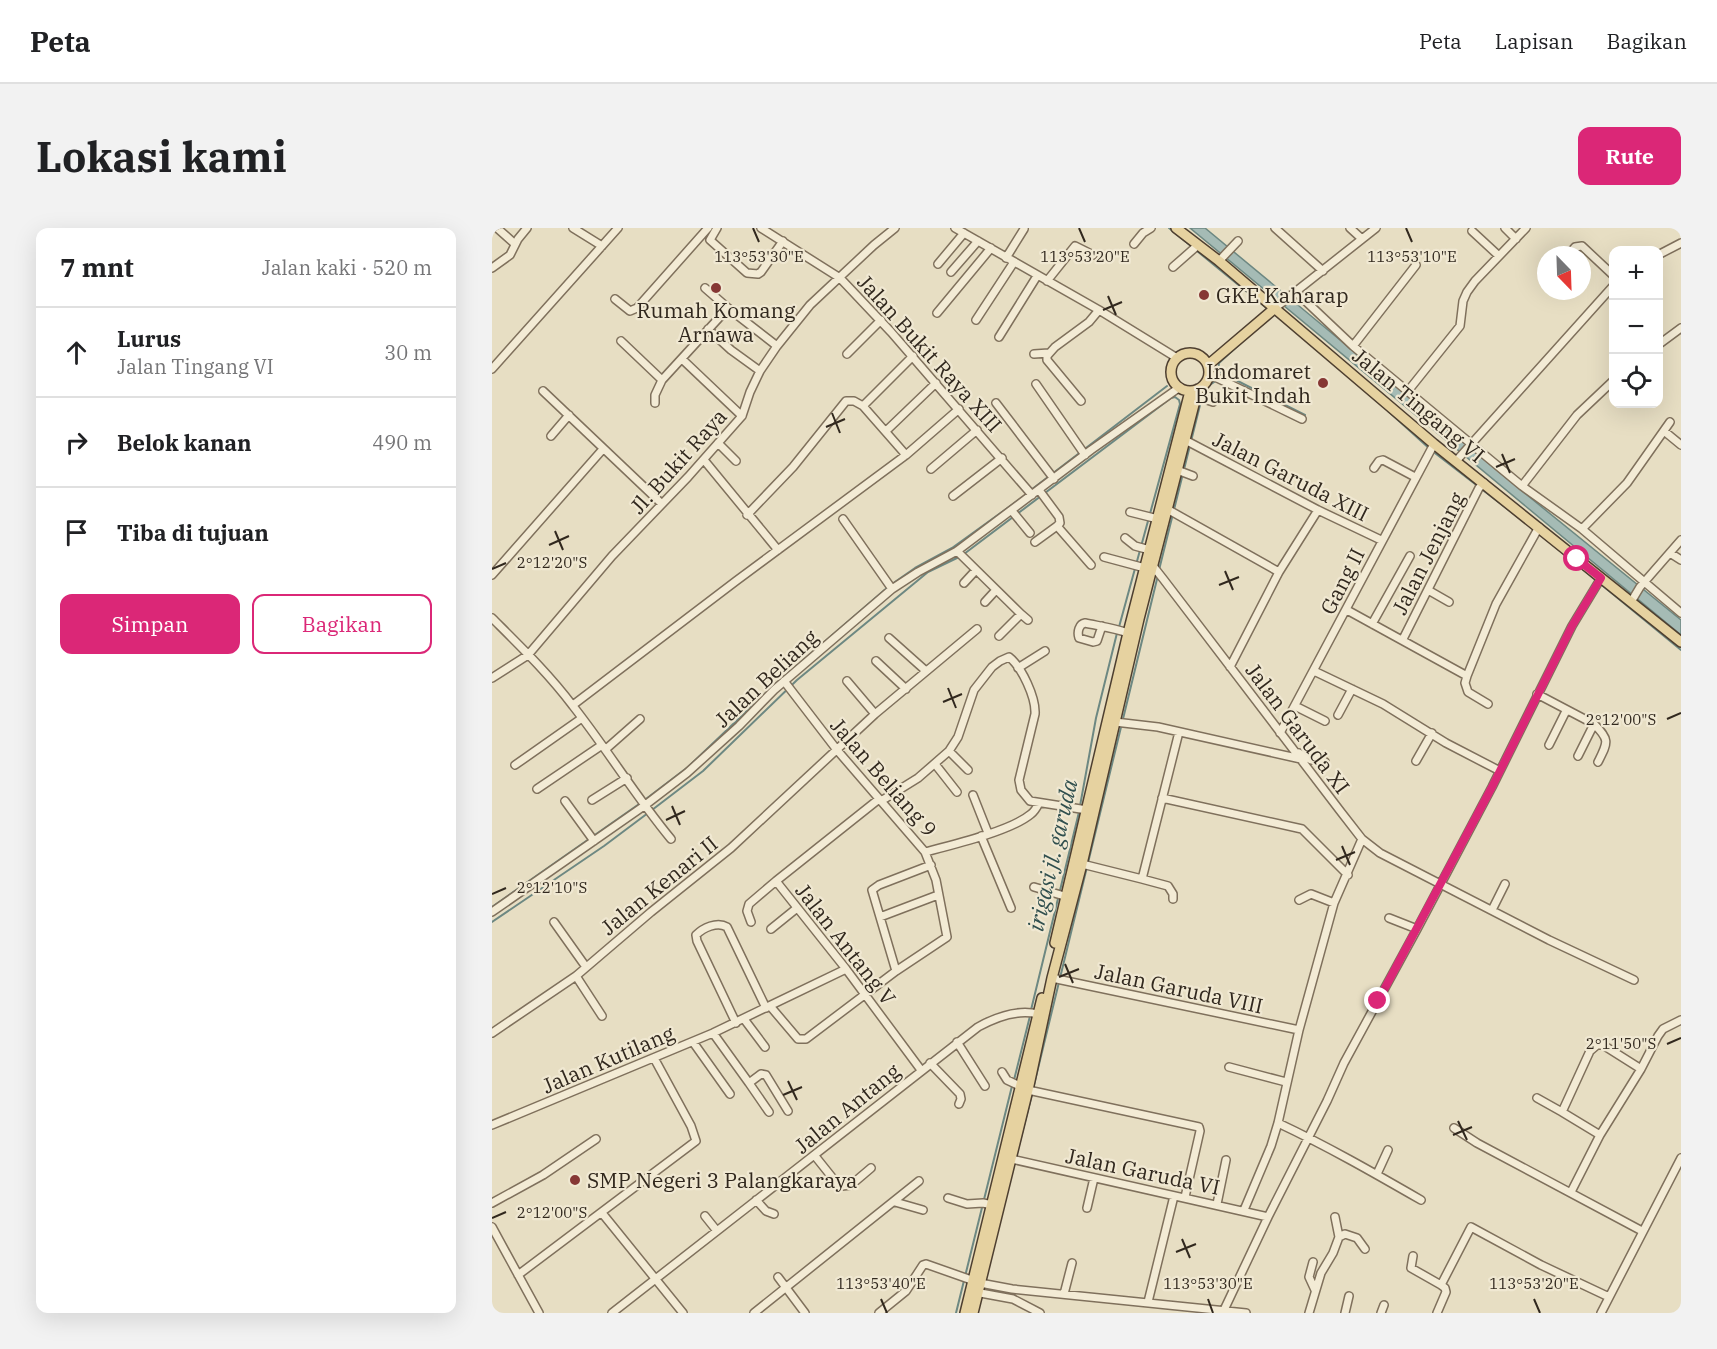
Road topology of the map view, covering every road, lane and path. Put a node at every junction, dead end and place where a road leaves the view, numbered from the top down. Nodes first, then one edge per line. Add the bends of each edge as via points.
1 (496, 228) edge
2 (527, 228) edge
3 (573, 228) edge
4 (618, 228) edge
5 (708, 228) edge
6 (717, 228) edge
7 (761, 228) edge
8 (896, 228) edge
9 (955, 228) edge
10 (1151, 228) edge
11 (1176, 228) edge
12 (1275, 228) edge
13 (1350, 228) edge
14 (1376, 228) edge
15 (1505, 228) edge
16 (1526, 228) edge
17 (1024, 229) edge
18 (1472, 231) dead end
19 (964, 233) junction
20 (1362, 239) junction
21 (1515, 239) junction
22 (783, 241) junction
23 (978, 241) junction
24 (1238, 241) dead end
25 (1681, 243) edge
26 (514, 244) junction
27 (1134, 244) dead end
28 (1198, 245) junction
29 (602, 246) junction
30 (991, 249) junction
31 (1663, 253) edge
32 (1591, 254) edge
33 (1093, 255) dead end
34 (1499, 256) junction
35 (1006, 258) junction
36 (1221, 258) junction
37 (1014, 262) junction
38 (938, 264) dead end
39 (1416, 265) dead end
40 (1173, 267) dead end
41 (492, 268) edge
42 (1323, 271) junction
43 (1609, 271) edge
44 (951, 272) dead end
45 (1037, 276) junction
46 (840, 278) junction
47 (1047, 281) junction
48 (705, 288) dead end
49 (1609, 291) edge
50 (1296, 292) junction
51 (615, 299) dead end
52 (1278, 306) junction
53 (728, 308) junction
54 (1099, 310) junction
55 (937, 314) dead end
56 (881, 320) junction
57 (976, 320) dead end
58 (1681, 328) edge
59 (708, 329) junction
60 (999, 337) dead end
61 (621, 341) dead end
62 (1663, 342) edge
63 (1353, 345) junction
64 (777, 346) junction
65 (1049, 353) junction
66 (847, 354) dead end
67 (1034, 354) dead end
68 (913, 356) junction
69 (1178, 358) junction
70 (682, 359) junction
71 (492, 369) edge
72 (1209, 369) junction
73 (760, 371) junction
74 (662, 380) junction
75 (936, 383) junction
76 (1036, 384) dead end
77 (1609, 385) edge
78 (1180, 387) junction
79 (543, 391) dead end
80 (1408, 391) junction
81 (1194, 392) junction
82 (1081, 401) dead end
83 (1213, 402) dead end
84 (655, 403) dead end
85 (996, 403) dead end
86 (863, 406) junction
87 (959, 409) junction
88 (569, 415) junction
89 (742, 416) junction
90 (1302, 419) dead end
91 (1670, 422) dead end
92 (977, 430) junction
93 (886, 431) junction
94 (1664, 431) junction
95 (551, 436) dead end
96 (1185, 440) junction
97 (718, 443) junction
98 (1434, 444) junction
99 (1470, 445) junction
100 (1681, 445) edge
101 (603, 449) junction
102 (906, 455) junction
103 (1085, 455) junction
104 (1459, 457) junction
105 (1002, 458) junction
106 (704, 460) junction
107 (736, 461) dead end
108 (1374, 468) dead end
109 (930, 469) dead end
110 (1177, 470) junction
111 (1193, 476) dead end
112 (1415, 477) junction
113 (1054, 479) junction
114 (1484, 483) junction
115 (1522, 486) junction
116 (1036, 492) junction
117 (953, 495) dead end
118 (663, 504) junction
119 (1167, 509) junction
120 (1318, 510) junction
121 (1012, 512) junction
122 (1130, 512) dead end
123 (747, 515) junction
124 (1150, 517) junction
125 (843, 519) dead end
126 (1057, 526) junction
127 (1539, 526) junction
128 (1582, 529) junction
129 (1030, 533) dead end
130 (1125, 538) dead end
131 (1381, 540) junction
132 (1681, 540) edge
133 (1035, 542) dead end
134 (1143, 548) junction
135 (778, 550) junction
136 (957, 551) junction
137 (1670, 553) junction
138 (1410, 556) dead end
139 (1104, 557) dead end
140 (1681, 560) edge
141 (1091, 565) dead end
142 (1142, 565) junction
143 (976, 570) junction
144 (1279, 572) junction
145 (492, 575) edge
146 (1601, 578) junction
147 (964, 583) dead end
148 (1642, 586) junction
149 (892, 589) junction
150 (996, 590) junction
151 (1428, 590) junction
152 (1632, 599) junction
153 (985, 602) dead end
154 (1449, 602) dead end
155 (1347, 610) junction
156 (1021, 614) junction
157 (1681, 614) edge
158 (492, 618) edge
159 (1136, 618) junction
160 (1028, 620) dead end
161 (1372, 624) junction
162 (1102, 626) dead end
163 (977, 629) dead end
164 (1122, 631) junction
165 (999, 636) dead end
166 (889, 638) dead end
167 (1403, 639) junction
168 (1681, 642) edge
169 (1046, 651) dead end
170 (528, 655) junction
171 (876, 661) dead end
172 (1230, 667) junction
173 (1018, 668) junction
174 (926, 671) junction
175 (1314, 671) junction
176 (1467, 676) junction
177 (492, 678) edge
178 (784, 681) junction
179 (847, 681) dead end
180 (906, 689) junction
181 (1352, 689) junction
182 (1538, 694) junction
183 (1488, 704) dead end
184 (573, 705) junction
185 (1295, 706) junction
186 (1566, 711) junction
187 (875, 714) junction
188 (1338, 715) dead end
189 (582, 718) junction
190 (640, 719) dead end
191 (1325, 721) dead end
192 (1115, 722) junction
193 (1594, 724) junction
194 (1179, 732) junction
195 (1280, 733) junction
196 (1432, 733) junction
197 (1550, 745) dead end
198 (604, 747) junction
199 (1291, 748) junction
200 (837, 750) junction
201 (950, 751) junction
202 (1578, 756) dead end
203 (1302, 759) junction
204 (1416, 761) dead end
205 (1325, 762) dead end
206 (1598, 762) dead end
207 (935, 764) junction
208 (515, 765) dead end
209 (968, 770) dead end
210 (1500, 771) junction
211 (627, 778) junction
212 (537, 789) dead end
213 (957, 792) dead end
214 (973, 795) dead end
215 (1162, 798) junction
216 (592, 800) dead end
217 (880, 800) junction
218 (565, 801) dead end
219 (1039, 803) junction
220 (644, 806) junction
221 (1080, 810) junction
222 (984, 834) junction
223 (1362, 839) junction
224 (671, 840) dead end
225 (594, 841) junction
226 (925, 852) junction
227 (1082, 864) junction
228 (931, 865) junction
229 (1348, 875) junction
230 (1142, 879) junction
231 (776, 881) junction
232 (1440, 884) junction
233 (1505, 884) dead end
234 (1034, 887) dead end
235 (938, 895) junction
236 (1064, 895) junction
237 (1173, 899) dead end
238 (1299, 900) dead end
239 (1334, 903) junction
240 (797, 908) junction
241 (1011, 908) dead end
242 (1492, 910) junction
243 (492, 912) edge
244 (880, 917) junction
245 (1389, 918) dead end
246 (554, 922) dead end
247 (751, 922) dead end
248 (771, 929) dead end
249 (1418, 929) junction
250 (586, 967) junction
251 (846, 969) junction
252 (896, 971) junction
253 (576, 976) junction
254 (1052, 978) junction
255 (1634, 980) dead end
256 (865, 995) junction
257 (768, 1007) junction
258 (1032, 1013) junction
259 (602, 1016) dead end
260 (744, 1019) junction
261 (1681, 1020) edge
262 (736, 1023) junction
263 (1299, 1030) junction
264 (492, 1033) edge
265 (713, 1033) junction
266 (693, 1042) junction
267 (957, 1042) junction
268 (765, 1047) dead end
269 (654, 1058) junction
270 (930, 1063) junction
271 (1229, 1067) dead end
272 (1641, 1069) junction
273 (921, 1070) junction
274 (1002, 1072) dead end
275 (1286, 1082) junction
276 (749, 1083) junction
277 (1018, 1085) junction
278 (985, 1086) dead end
279 (730, 1094) dead end
280 (1537, 1098) dead end
281 (959, 1104) dead end
282 (769, 1112) dead end
283 (788, 1112) dead end
284 (1562, 1112) junction
285 (1278, 1123) junction
286 (492, 1125) edge
287 (1454, 1128) dead end
288 (1600, 1135) junction
289 (1309, 1137) junction
290 (596, 1139) dead end
291 (1388, 1150) dead end
292 (815, 1156) junction
293 (1008, 1158) junction
294 (1681, 1158) edge
295 (1226, 1160) dead end
296 (871, 1168) dead end
297 (1377, 1173) junction
298 (1094, 1178) junction
299 (919, 1181) dead end
300 (1571, 1192) junction
301 (1174, 1196) junction
302 (1185, 1197) junction
303 (948, 1198) dead end
304 (756, 1200) junction
305 (1421, 1200) dead end
306 (895, 1202) junction
307 (492, 1203) edge
308 (985, 1203) junction
309 (1218, 1204) junction
310 (1086, 1208) dead end
311 (923, 1210) dead end
312 (1244, 1210) junction
313 (602, 1213) junction
314 (774, 1214) dead end
315 (705, 1216) dead end
316 (1268, 1217) junction
317 (1335, 1217) dead end
318 (717, 1231) junction
319 (1642, 1231) junction
320 (493, 1232) edge
321 (1339, 1237) junction
322 (1365, 1249) dead end
323 (1413, 1256) dead end
324 (1313, 1262) dead end
325 (1072, 1263) dead end
326 (518, 1275) junction
327 (778, 1277) dead end
328 (656, 1280) junction
329 (972, 1283) junction
330 (1440, 1285) junction
331 (786, 1288) junction
332 (1315, 1290) junction
333 (1064, 1294) junction
334 (1349, 1296) dead end
335 (1610, 1297) junction
336 (1148, 1302) junction
337 (1384, 1305) dead end
338 (1224, 1310) junction
339 (538, 1313) edge
340 (612, 1313) edge
341 (682, 1313) edge
342 (754, 1313) edge
343 (805, 1313) edge
344 (879, 1313) edge
345 (965, 1313) edge
346 (973, 1313) edge
347 (1040, 1313) edge
348 (1246, 1313) edge
349 (1310, 1313) edge
350 (1346, 1313) edge
351 (1382, 1313) edge
352 (1437, 1313) edge
353 (1600, 1313) edge

1 - 26 street
2 - 26 street
3 - 29 street
4 - 29 street
5 - 51 street via 637,308 630,311
6 - 22 street via 710,240 747,273 762,272
7 - 22 street, Jalan Bukit Raya XIII
8 - 46 street, Jl. Bukit Raya
9 - 19 street
10 - 27 street
11 - 28 main road, Jalan Tingang VI
12 - 42 street
13 - 20 street
14 - 20 street
15 - 21 street
16 - 21 street
17 - 35 street
18 - 34 street
19 - 23 street
19 - 38 street
20 - 42 street
21 - 34 street
22 - 46 street, Jalan Bukit Raya XIII
23 - 30 street
23 - 44 street
24 - 36 street
25 - 31 street
26 - 41 street via 507,258
28 - 36 main road, Jalan Tingang VI
28 - 40 street
29 - 71 street
30 - 35 street
30 - 55 street
32 - 43 street
33 - 47 street via 1075,246
34 - 80 street via 1467,292 1460,326
35 - 37 street
36 - 52 main road, Jalan Tingang VI
37 - 45 street
37 - 57 street
39 - 63 street
42 - 50 street
45 - 47 street
45 - 60 street
46 - 56 street, Jalan Bukit Raya XIII
46 - 64 street, Jl. Bukit Raya via 810,305
47 - 54 street
48 - 53 street
49 - 99 street
50 - 52 street
50 - 63 street
52 - 72 main road
52 - 98 main road, Jalan Tingang VI
53 - 59 street
53 - 64 street
54 - 65 street
54 - 69 street
56 - 66 street
56 - 68 street, Jalan Bukit Raya XIII
58 - 62 street
59 - 70 street
59 - 73 street
61 - 74 street
63 - 80 street
64 - 73 street, Jl. Bukit Raya
65 - 67 street
65 - 82 street via 1047,360
68 - 75 street, Jalan Bukit Raya XIII
68 - 86 street
69 - 72 main road via 1197,354
69 - 78 main road via 1171,373
70 - 74 street
70 - 89 street
72 - 81 main road via 1204,385
72 - 90 street
73 - 89 street, Jl. Bukit Raya
74 - 84 street
75 - 87 street, Jalan Bukit Raya XIII
75 - 93 street
76 - 103 street
77 - 115 street via 1577,415
78 - 81 main road
78 - 103 street, Jalan Beliang
79 - 88 street
80 - 99 street
81 - 83 street
81 - 96 main road
81 - 124 main road
85 - 113 street
86 - 93 street
86 - 123 street via 846,401
87 - 92 street, Jalan Bukit Raya XIII
87 - 102 street
88 - 95 street
88 - 101 street
89 - 97 street, Jl. Bukit Raya
91 - 94 street
92 - 105 street, Jalan Bukit Raya XIII
92 - 109 street
93 - 102 street
94 - 100 street
94 - 128 street via 1627,483
96 - 110 main road
96 - 120 street, Jalan Garuda XIII
97 - 106 street, Jl. Bukit Raya
97 - 107 street
98 - 104 main road, Jalan Tingang VI
98 - 112 street, Gang II
99 - 104 street
99 - 115 street
101 - 118 street
101 - 145 street
102 - 135 street
103 - 113 street, Jalan Beliang
104 - 114 main road, Jalan Tingang VI
105 - 116 street, Jalan Bukit Raya XIII
105 - 117 street
106 - 118 street, Jl. Bukit Raya
106 - 123 street
108 - 112 street via 1383,460
110 - 111 street
110 - 119 main road
112 - 131 street, Gang II
113 - 116 street, Jalan Beliang
114 - 127 main road, Jalan Tingang VI
114 - 151 street, Jalan Jenjang
115 - 128 street
116 - 121 street, Jalan Beliang
116 - 126 street, Jalan Bukit Raya XIII via 1059,517
118 - 170 street, Jl. Bukit Raya via 612,556
119 - 142 main road
119 - 144 street
120 - 131 street, Jalan Garuda XIII
120 - 144 street
121 - 129 street
121 - 136 street, Jalan Beliang
122 - 124 street
123 - 135 street
124 - 134 main road
125 - 149 street
126 - 133 street
126 - 141 street, Jalan Bukit Raya XIII
127 - 146 main road, Jalan Tingang VI
127 - 176 street via 1496,604
128 - 148 street
130 - 134 street
131 - 155 street, Gang II
132 - 137 street
134 - 142 main road
135 - 184 street
136 - 143 street
136 - 149 street, Jalan Beliang
137 - 140 street
137 - 148 street
138 - 161 street
139 - 142 street
142 - 159 main road
142 - 172 street, Jalan Garuda XI
143 - 147 street
143 - 150 street
144 - 172 street
146 - 152 main road, Jalan Tingang VI
146 - 182 street
148 - 152 street
148 - 157 street
149 - 178 street, Jalan Beliang
150 - 153 street
150 - 156 street
151 - 154 street
151 - 167 street, Jalan Jenjang
152 - 168 main road, Jalan Tingang VI
155 - 161 street
155 - 175 street, Gang II
156 - 160 street
156 - 165 street
158 - 170 street
159 - 164 main road
159 - 192 main road
161 - 167 street
162 - 164 street
163 - 174 street, Jalan Kenari II
164 - 221 main road
166 - 174 street
167 - 176 street
169 - 173 street
170 - 177 street, Jl. Bukit Raya
170 - 184 street
171 - 180 street
172 - 195 street, Jalan Garuda XI
173 - 201 street via 1007,657 979,682
173 - 219 street via 1035,708 1019,787 1028,800
174 - 180 street, Jalan Kenari II
175 - 181 street
175 - 185 street, Gang II
176 - 183 street via 1468,692
178 - 200 street, Jalan Beliang 9
178 - 220 street, Jalan Beliang via 710,752
179 - 187 street
180 - 187 street, Jalan Kenari II
181 - 188 street
181 - 196 street
182 - 186 street
182 - 210 street
184 - 189 street
185 - 191 street
185 - 195 street, Gang II
186 - 193 street
186 - 197 street
187 - 200 street, Jalan Kenari II
189 - 198 street
189 - 208 street
190 - 198 street
192 - 194 street
192 - 227 main road
193 - 202 street
193 - 206 street via 1607,744
194 - 203 street
194 - 215 street
195 - 199 street, Jalan Garuda XI
196 - 204 street
196 - 210 street
198 - 211 street
198 - 212 street
199 - 203 street, Jalan Garuda XI
199 - 205 street via 1311,760 1319,758
200 - 217 street, Jalan Beliang 9
200 - 250 street, Jalan Kenari II via 731,848
201 - 207 street
201 - 209 street
203 - 223 street, Jalan Garuda XI
207 - 213 street
207 - 217 street
210 - 232 street
211 - 216 street
211 - 220 street
214 - 222 street
215 - 229 street via 1302,829
215 - 230 street
217 - 226 street, Jalan Beliang 9
217 - 231 street
218 - 225 street
219 - 221 street
219 - 222 street, Jalan Beliang 9 via 1021,821
220 - 224 street
220 - 225 street, Jalan Beliang
221 - 236 main road
222 - 226 street, Jalan Beliang 9
222 - 241 street
223 - 229 street
223 - 232 street, Jalan Garuda XI via 1380,853
225 - 243 street, Jalan Beliang
226 - 228 street
227 - 230 street
227 - 236 main road
228 - 235 street
228 - 244 street via 874,888
229 - 239 street
230 - 237 street via 1168,886
231 - 240 street, Jalan Antang V
231 - 247 street, Jalan Antang V via 749,904
232 - 242 street, Jalan Garuda XI
232 - 249 street
233 - 242 street
234 - 236 street
235 - 244 street
235 - 252 street via 947,937
236 - 254 main road
236 - 258 main road
238 - 239 street via 1311,894
239 - 263 street
240 - 248 street
240 - 251 street, Jalan Antang V
242 - 255 street, Jalan Garuda XI
244 - 252 street
245 - 249 street
246 - 250 street
249 - 289 street via 1344,1063
250 - 253 street, Jalan Kenari II
251 - 256 street, Jalan Antang V
251 - 257 street, Jalan Kutilang
252 - 256 street
253 - 259 street
253 - 264 street, Jalan Kenari II
254 - 263 street, Jalan Garuda VIII
254 - 277 main road
256 - 257 street via 802,1040
256 - 273 street, Jalan Antang V
257 - 260 street, Jalan Kutilang
257 - 262 street via 727,927 716,924 698,932 697,940
258 - 267 street, Jalan Antang via 1001,1016
258 - 277 main road
260 - 262 street, Jalan Kutilang
260 - 268 street
261 - 272 street via 1663,1029
262 - 265 street, Jalan Kutilang
263 - 275 street
265 - 266 street, Jalan Kutilang
265 - 276 street
266 - 269 street, Jalan Kutilang
266 - 279 street
267 - 270 street, Jalan Antang
267 - 278 street
269 - 286 street, Jalan Kutilang
269 - 313 street via 696,1140
270 - 273 street, Jalan Antang
270 - 281 street via 960,1094
271 - 275 street
272 - 284 street via 1597,1045 1590,1051
272 - 288 street
273 - 292 street, Jalan Antang
274 - 277 street
275 - 285 street
276 - 282 street
276 - 283 street via 764,1073
277 - 293 main road
277 - 302 street via 1199,1127
280 - 284 street
284 - 288 street
285 - 289 street
285 - 312 street
287 - 300 street
288 - 300 street
289 - 297 street
289 - 316 street
290 - 307 street
291 - 297 street
292 - 296 street via 842,1186 851,1185
292 - 304 street, Jalan Antang
293 - 298 street, Jalan Garuda VI
293 - 308 main road
293 - 329 main road
294 - 319 street
295 - 309 street
297 - 305 street
298 - 301 street, Jalan Garuda VI
298 - 310 street
299 - 306 street
300 - 319 street
301 - 302 street, Jalan Garuda VI
301 - 336 street
302 - 309 street, Jalan Garuda VI
303 - 308 street via 967,1204
304 - 314 street
304 - 318 street, Jalan Antang
306 - 311 street
306 - 331 street
308 - 329 main road
309 - 312 street, Jalan Garuda VI
312 - 316 street, Jalan Garuda VI
313 - 326 street
313 - 328 street
315 - 318 street
316 - 338 street
317 - 321 street
318 - 328 street, Jalan Antang
319 - 335 street
320 - 326 street
321 - 322 street via 1345,1234 1357,1238
321 - 332 street
323 - 330 street via 1411,1268
324 - 332 street via 1309,1277
325 - 333 street
326 - 339 street
327 - 331 street
328 - 340 street, Jalan Antang
328 - 341 street
329 - 333 street
329 - 344 street via 924,1264 906,1291
329 - 345 main road
329 - 346 main road
329 - 347 street
330 - 335 street via 1471,1227
330 - 352 street via 1446,1291
331 - 342 street
331 - 343 street
332 - 349 street
333 - 336 street
334 - 350 street
335 - 353 street
336 - 338 street
337 - 351 street
338 - 348 street

